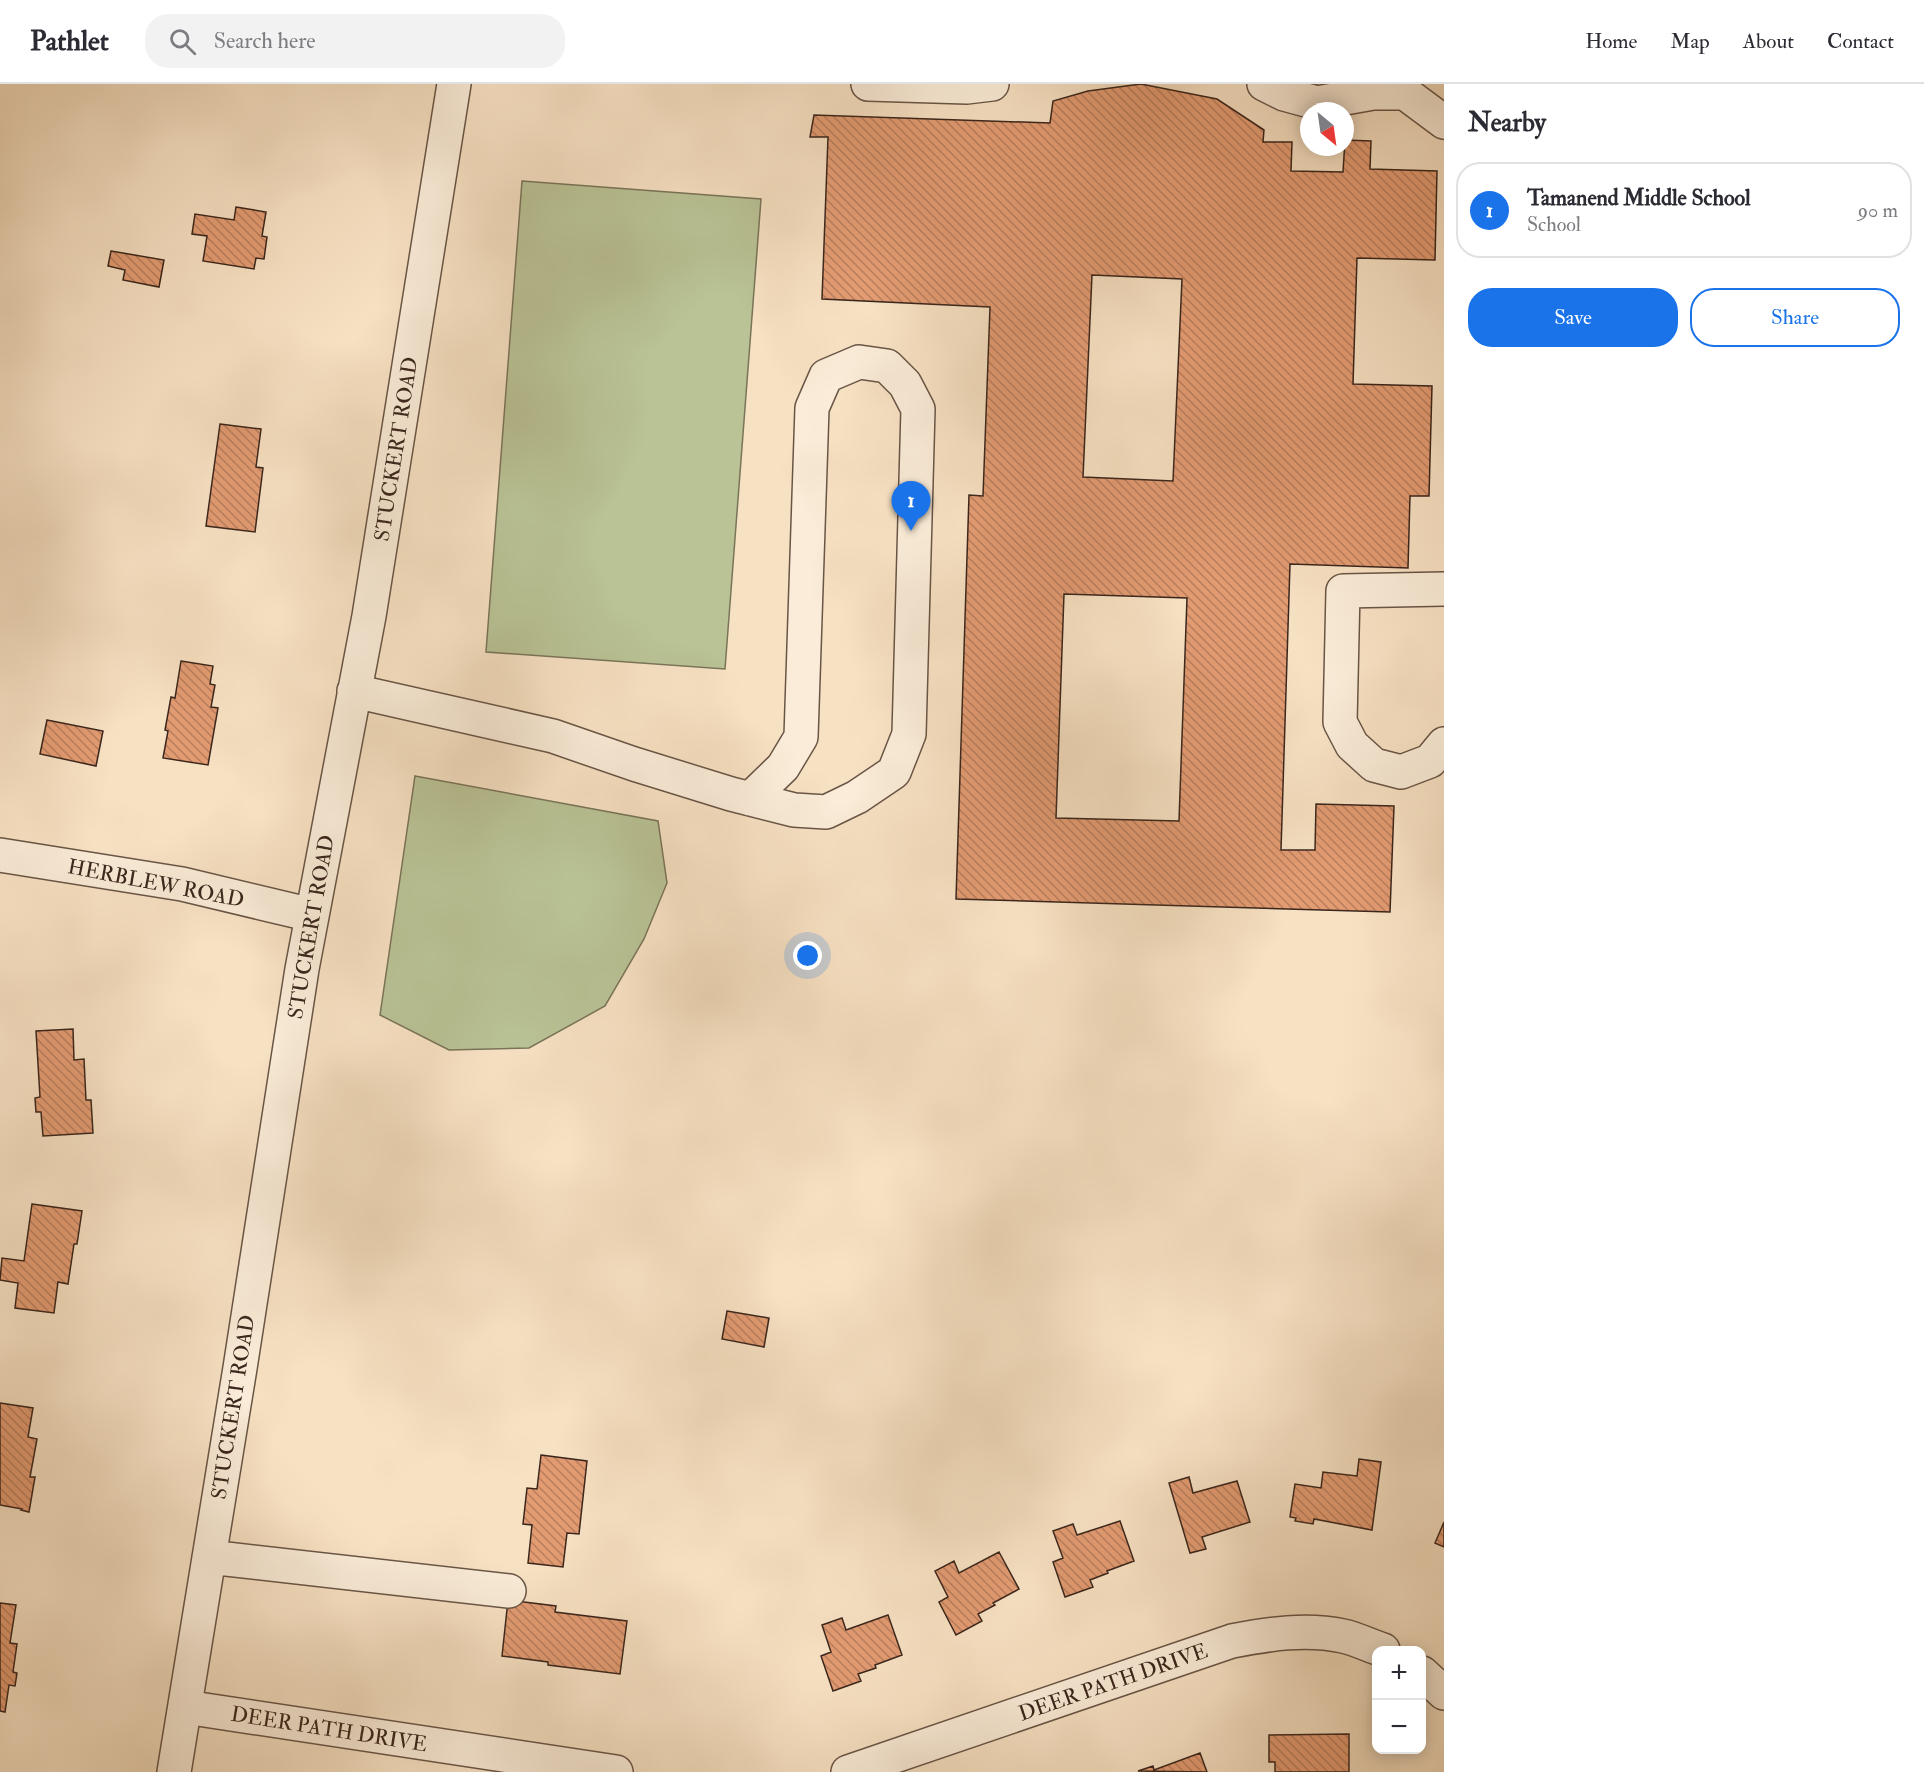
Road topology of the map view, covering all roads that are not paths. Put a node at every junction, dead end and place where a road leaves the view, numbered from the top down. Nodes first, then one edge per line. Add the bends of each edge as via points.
1 (454, 84) edge
2 (868, 84) edge
3 (992, 84) edge
4 (1264, 84) edge
5 (1373, 88) edge
6 (1444, 122) edge
7 (1444, 590) edge
8 (354, 692) junction
9 (1444, 744) edge
10 (750, 799) junction
11 (0, 855) edge
12 (312, 915) junction
13 (209, 1557) junction
14 (510, 1591) dead end
15 (1372, 1646) edge
16 (1426, 1677) edge
17 (1444, 1693) edge
18 (185, 1707) junction
19 (174, 1772) edge
20 (616, 1772) edge
21 (848, 1772) edge

1 - 8 street, STUCKERT ROAD
2 - 3 street
4 - 5 street via 1317,103
5 - 6 street via 1404,93
7 - 9 street via 1343,591 1340,722 1352,745 1374,765 1401,772 1430,761
8 - 10 street via 553,736
8 - 12 street, STUCKERT ROAD
10 - 10 street via 794,810 826,812 894,772 909,734 918,409 905,384 887,366 859,362 826,376 812,408 801,737 783,767
11 - 12 street, HERBLEW ROAD via 182,884
12 - 13 street, STUCKERT ROAD
13 - 14 street
13 - 18 street, STUCKERT ROAD
15 - 21 street, DEER PATH DRIVE via 1344,1636 1313,1632 1280,1632 1232,1641
16 - 17 street
18 - 19 street, STUCKERT ROAD
18 - 20 street, DEER PATH DRIVE

